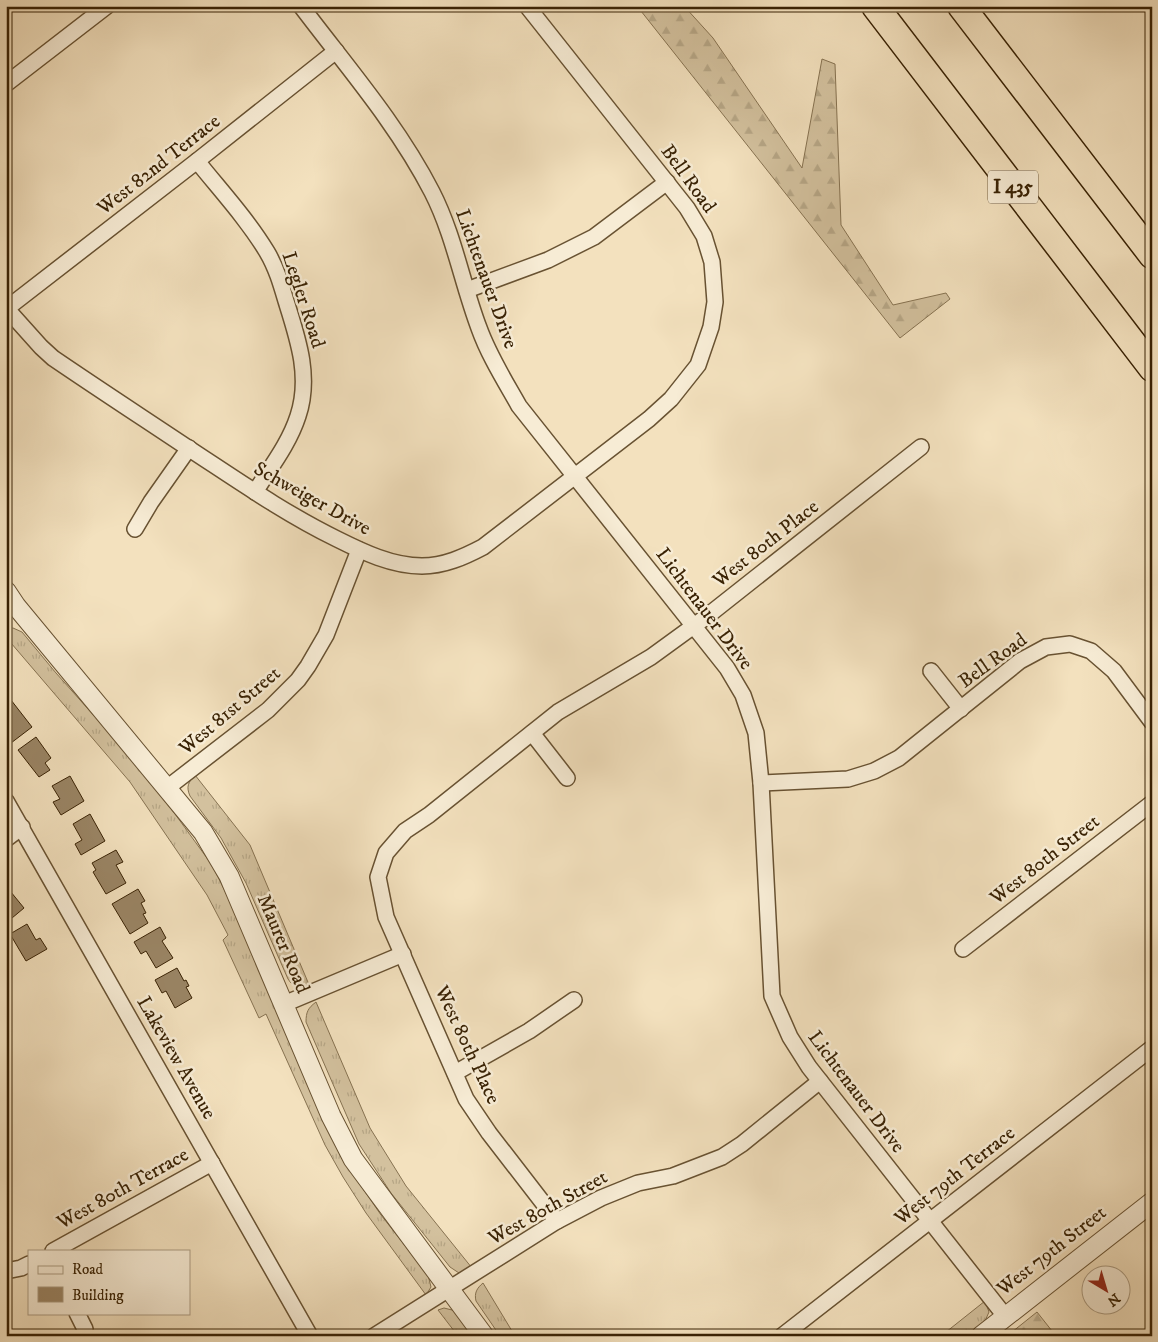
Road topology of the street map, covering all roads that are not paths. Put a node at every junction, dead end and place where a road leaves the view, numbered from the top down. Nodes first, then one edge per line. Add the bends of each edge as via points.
1 (107, 6) edge
2 (301, 6) edge
3 (527, 6) edge
4 (875, 6) edge
5 (961, 6) edge
6 (336, 51) junction
7 (6, 84) edge
8 (197, 161) junction
9 (667, 182) junction
10 (1152, 255) edge
11 (467, 290) junction
12 (6, 308) edge
13 (1152, 368) edge
14 (921, 447) dead end
15 (189, 448) junction
16 (575, 476) junction
17 (255, 492) junction
18 (135, 529) dead end
19 (359, 550) junction
20 (9, 603) edge
21 (694, 626) junction
22 (931, 671) dead end
23 (961, 709) junction
24 (1152, 722) edge
25 (532, 733) junction
26 (567, 778) dead end
27 (762, 783) junction
28 (167, 788) junction
29 (6, 801) edge
30 (1152, 803) edge
31 (22, 827) junction
32 (6, 839) edge
33 (964, 949) dead end
34 (403, 954) junction
35 (574, 1000) dead end
36 (284, 1004) junction
37 (1152, 1048) edge
38 (455, 1073) junction
39 (820, 1081) junction
40 (212, 1163) junction
41 (1152, 1202) edge
42 (930, 1220) junction
43 (557, 1221) junction
44 (55, 1250) edge
45 (28, 1264) edge
46 (6, 1271) edge
47 (449, 1288) junction
48 (78, 1314) edge
49 (1006, 1316) junction
50 (85, 1329) dead end
51 (310, 1336) edge
52 (374, 1336) edge
53 (484, 1336) edge
54 (782, 1336) edge
55 (981, 1336) edge

1 - 7 street
2 - 6 street, Lichtenauer Drive
3 - 9 street, Bell Road
4 - 13 highway, I 435
5 - 10 highway
6 - 8 street, West 82nd Terrace
6 - 11 street, Lichtenauer Drive via 406,144 433,193 450,233
8 - 12 street, West 82nd Terrace
8 - 17 street, Legler Road via 257,236 271,259 300,344 304,374 298,416 284,448
9 - 11 street via 594,237 548,260
9 - 16 street, Bell Road via 704,236 712,262 715,302 711,327 698,364 671,399
11 - 16 street, Lichtenauer Drive via 479,329 514,398
12 - 15 street, Schweiger Drive via 53,358
14 - 21 street, West 80th Place
15 - 17 street, Schweiger Drive
15 - 18 street
16 - 19 street, Schweiger Drive via 483,547 454,561 422,566 391,562
16 - 21 street, Lichtenauer Drive
17 - 19 street, Schweiger Drive via 303,522
19 - 28 street, West 81st Street via 326,635 298,680 268,710
20 - 28 street, Maurer Road
21 - 25 street, West 80th Place via 651,657 558,712
21 - 27 street, Lichtenauer Drive via 727,668 742,695 756,733
22 - 23 street, Bell Road
23 - 24 street, Bell Road via 1020,661 1046,648 1070,644 1091,651 1114,671
23 - 27 street via 899,758 874,770 848,779
25 - 26 street
25 - 34 street, West 80th Place via 430,815 405,831 386,853 378,877 386,917
27 - 39 street, Lichtenauer Drive via 772,996 790,1037
28 - 36 street, Maurer Road via 203,832 229,876
29 - 31 street, Lakeview Avenue
30 - 33 street, West 80th Street
31 - 32 street
31 - 40 street, Lakeview Avenue
34 - 36 street
34 - 38 street, West 80th Place
35 - 38 street via 529,1031
36 - 47 street, Maurer Road via 353,1159
37 - 42 street, West 79th Terrace
38 - 43 street, West 80th Place via 466,1099 488,1133
39 - 42 street, Lichtenauer Drive
39 - 43 street, West 80th Street via 722,1157 673,1176 638,1183
40 - 44 street, West 80th Terrace
40 - 51 street, Lakeview Avenue
41 - 49 street, West 79th Street
42 - 49 street, Lichtenauer Drive
42 - 54 street, West 79th Terrace
43 - 47 street, West 80th Street
45 - 46 street
47 - 52 street, West 80th Street
47 - 53 street, Maurer Road
48 - 50 street
49 - 55 street, West 79th Street

